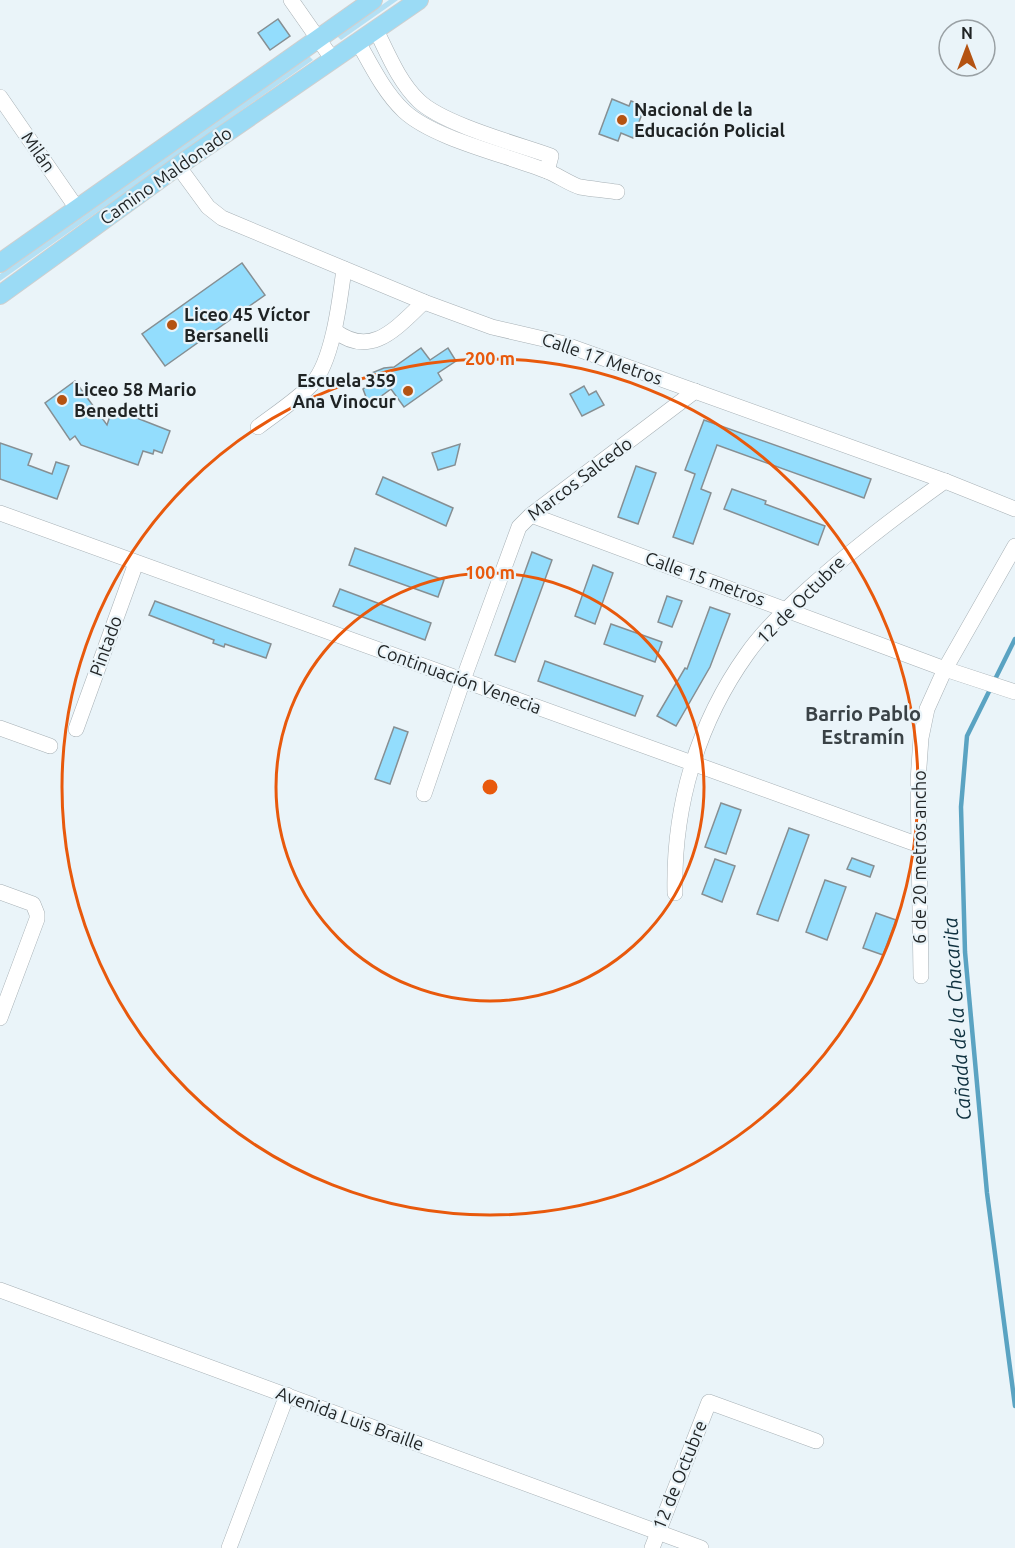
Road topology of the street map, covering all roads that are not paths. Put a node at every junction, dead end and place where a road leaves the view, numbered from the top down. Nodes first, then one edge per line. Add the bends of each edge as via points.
1 (291, 0) edge
2 (373, 0) edge
3 (419, 0) edge
4 (376, 30) junction
5 (318, 39) junction
6 (358, 42) junction
7 (333, 60) junction
8 (0, 97) edge
9 (549, 164) junction
10 (178, 166) junction
11 (616, 192) dead end
12 (76, 207) junction
13 (0, 263) edge
14 (344, 268) junction
15 (0, 295) edge
16 (424, 302) junction
17 (335, 331) junction
18 (695, 391) junction
19 (258, 427) dead end
20 (945, 482) junction
21 (1015, 509) edge
22 (0, 513) edge
23 (531, 515) junction
24 (1015, 546) edge
25 (136, 563) junction
26 (787, 609) junction
27 (945, 669) junction
28 (463, 680) junction
29 (1015, 692) edge
30 (0, 728) edge
31 (76, 729) dead end
32 (50, 746) dead end
33 (691, 763) junction
34 (424, 794) dead end
35 (919, 845) junction
36 (0, 892) edge
37 (675, 893) dead end
38 (921, 976) dead end
39 (0, 1018) edge
40 (0, 1290) edge
41 (287, 1395) junction
42 (816, 1441) dead end
43 (658, 1532) junction
44 (229, 1548) edge
45 (652, 1548) edge
46 (701, 1548) edge

1 - 5 street
2 - 5 main road, Camino Maldonado
3 - 4 main road, Camino Maldonado
4 - 6 main road, Camino Maldonado
4 - 9 street via 390,60 418,100 429,109
5 - 7 street
5 - 12 main road, Camino Maldonado
6 - 7 main road, Camino Maldonado
6 - 9 street via 389,94 418,122 438,132
7 - 10 main road, Camino Maldonado
8 - 12 street, Milán
9 - 11 street via 577,187
10 - 14 street, Calle 17 Metros via 208,207 222,218
10 - 15 main road, Camino Maldonado
12 - 13 main road, Camino Maldonado
14 - 16 street, Calle 17 Metros
14 - 17 street
16 - 17 street via 396,329 372,342 350,340
16 - 18 street, Calle 17 Metros via 492,327 561,343
17 - 19 street via 314,383
18 - 20 street, Calle 17 Metros
18 - 23 street, Marcos Salcedo
20 - 21 street, Calle 17 Metros
20 - 26 street, 12 de Octubre via 846,554
22 - 25 street, Continuación Venecia
23 - 26 street, Calle 15 metros
23 - 28 street, Marcos Salcedo via 519,526
24 - 27 street, 6 de 20 metros ancho
25 - 28 street, Continuación Venecia
25 - 31 street, Pintado
26 - 27 street, Calle 15 metros
26 - 33 street, 12 de Octubre via 748,653 729,682
27 - 29 street, Calle 15 metros
27 - 35 street, 6 de 20 metros ancho via 927,709 921,738
28 - 33 street, Continuación Venecia
28 - 34 street, Marcos Salcedo
30 - 32 street
33 - 35 street, Continuación Venecia
33 - 37 street, 12 de Octubre via 677,843
35 - 38 street, 6 de 20 metros ancho
36 - 39 street via 33,904 37,919
40 - 41 street, Avenida Luis Braille
41 - 43 street, Avenida Luis Braille
41 - 44 street
42 - 43 street, 12 de Octubre via 709,1402
43 - 45 street, 12 de Octubre
43 - 46 street, Avenida Luis Braille

